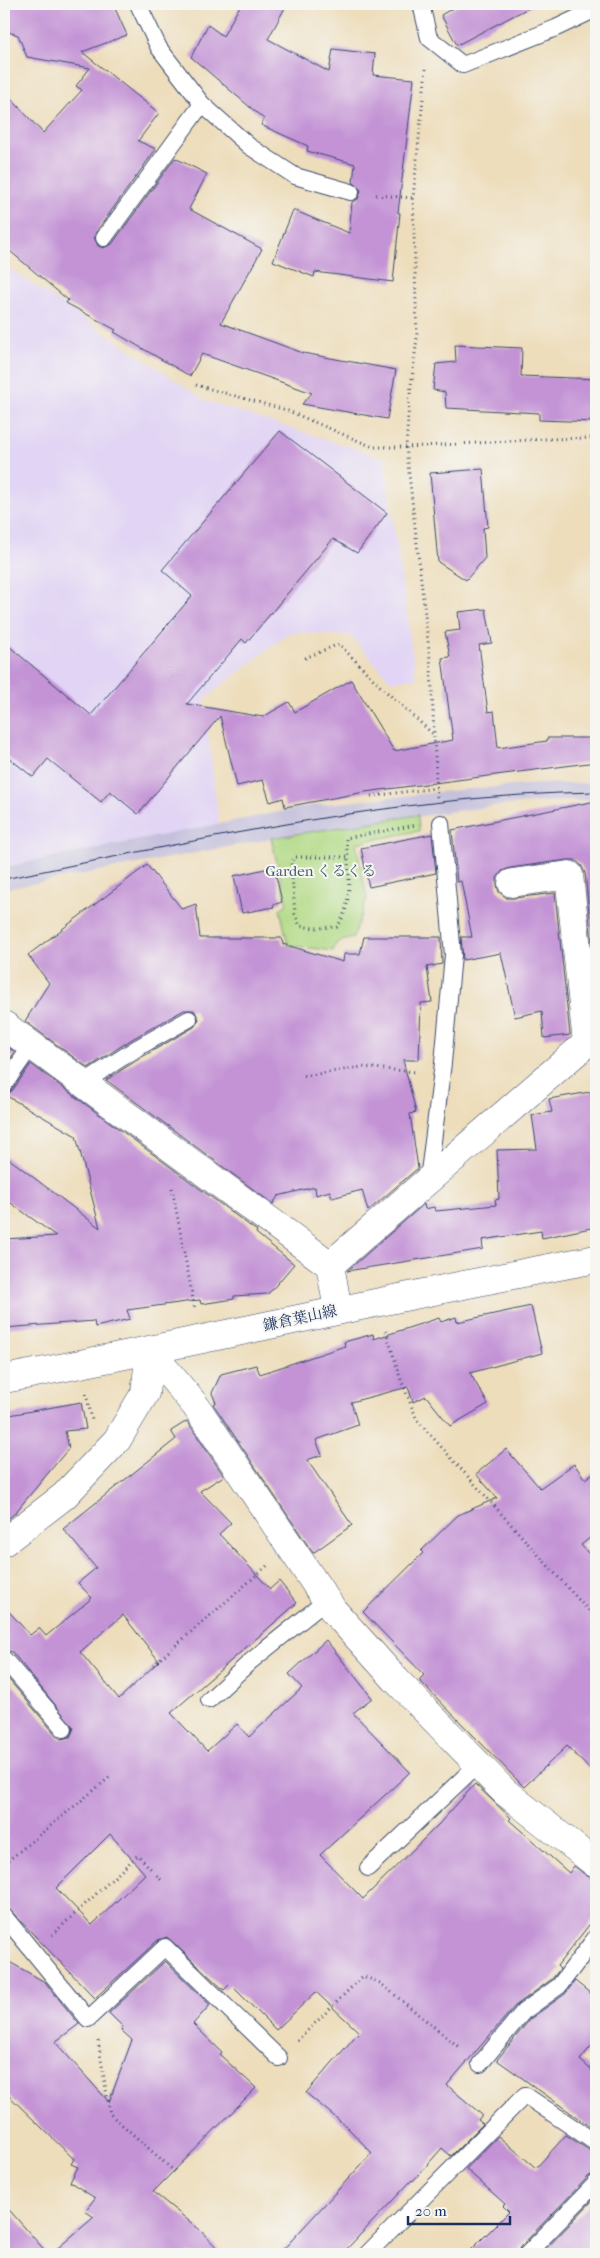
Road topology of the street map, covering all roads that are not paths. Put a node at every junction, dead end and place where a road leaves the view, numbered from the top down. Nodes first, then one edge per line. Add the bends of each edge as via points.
1 (138, 4) edge
2 (420, 4) edge
3 (596, 9) edge
4 (202, 104) junction
5 (351, 192) road end
6 (104, 238) dead end
7 (441, 823) road end
8 (512, 883) dead end
9 (189, 1019) dead end
10 (4, 1025) edge
11 (591, 1039) edge
12 (32, 1045) junction
13 (83, 1083) junction
14 (4, 1085) edge
15 (428, 1180) junction
16 (596, 1259) edge
17 (330, 1265) junction
18 (338, 1310) junction
19 (150, 1351) junction
20 (4, 1380) edge
21 (4, 1542) edge
22 (327, 1600) junction
23 (4, 1659) edge
24 (209, 1700) dead end
25 (64, 1729) dead end
26 (477, 1765) junction
27 (596, 1864) edge
28 (368, 1868) dead end
29 (4, 1916) edge
30 (596, 1937) edge
31 (279, 2058) road end
32 (480, 2064) road end
33 (596, 2143) edge
34 (596, 2183) edge
35 (367, 2254) edge
36 (527, 2254) edge

1 - 4 lane via 159,48
2 - 3 lane via 429,38 463,65
4 - 5 lane via 249,146 295,176
4 - 6 lane
7 - 15 lane via 453,955
8 - 11 street via 569,875
9 - 13 lane
10 - 12 street
11 - 15 street
12 - 13 street
12 - 14 lane
13 - 17 street
15 - 17 street
16 - 18 street, 鎌倉葉山線
17 - 18 street
18 - 19 street, 鎌倉葉山線
19 - 20 street, 鎌倉葉山線
19 - 21 street via 145,1393 117,1440 64,1496
19 - 22 street via 195,1405
22 - 24 lane via 251,1661
22 - 26 street via 396,1680
23 - 25 lane
26 - 27 street via 505,1792
26 - 28 lane
29 - 31 lane via 88,2019 165,1947
30 - 32 lane via 559,1986 523,2012
33 - 35 lane via 525,2095
34 - 36 lane

